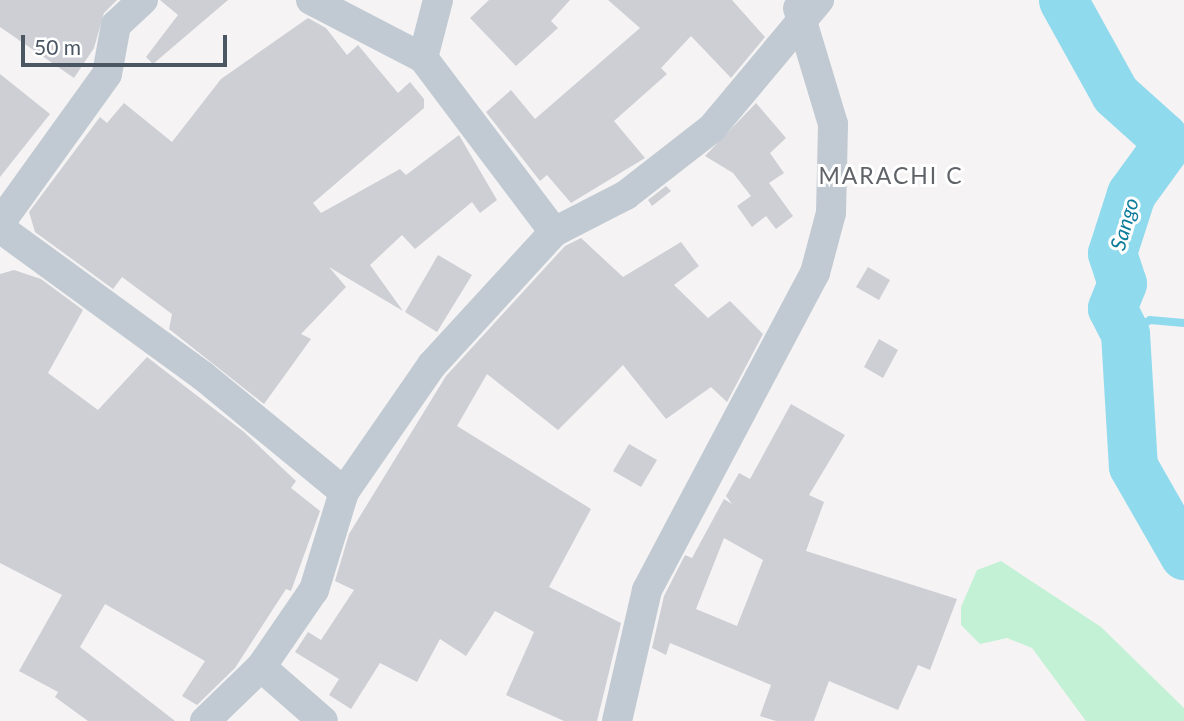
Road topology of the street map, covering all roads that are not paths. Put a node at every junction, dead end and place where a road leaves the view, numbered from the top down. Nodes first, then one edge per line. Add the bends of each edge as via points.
1 (143, 0) edge
2 (311, 0) edge
3 (438, 0) edge
4 (819, 0) edge
5 (798, 11) edge
6 (423, 58) junction
7 (0, 226) edge
8 (554, 232) junction
9 (344, 492) junction
10 (261, 667) junction
11 (205, 721) edge
12 (323, 721) edge
13 (617, 721) edge

1 - 7 street via 116,25 107,74
2 - 6 street
3 - 6 street
4 - 5 street
5 - 8 street via 712,128 626,195
5 - 13 street via 833,124 831,213 816,273 647,590
6 - 8 street
7 - 9 street via 203,376
8 - 9 street via 432,365
9 - 10 street via 314,590
10 - 11 street
10 - 12 street

